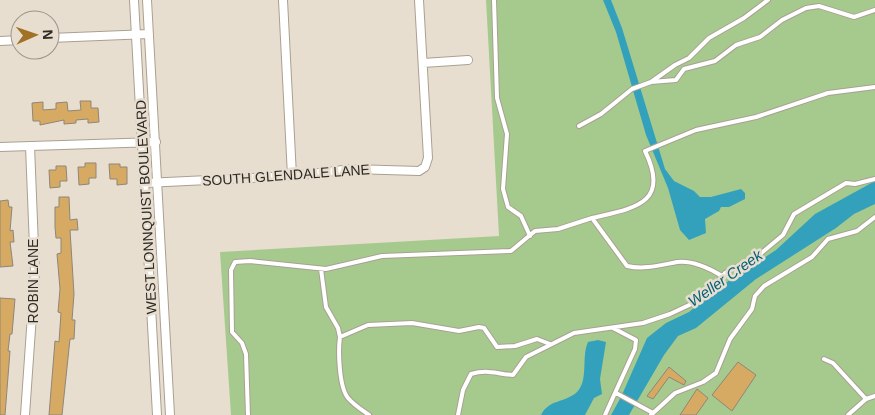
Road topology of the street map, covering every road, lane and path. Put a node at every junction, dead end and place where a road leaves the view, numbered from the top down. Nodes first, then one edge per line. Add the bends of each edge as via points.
1 (134, 0) edge
2 (147, 0) edge
3 (283, 0) edge
4 (419, 0) edge
5 (494, 0) edge
6 (768, 0) edge
7 (875, 10) edge
8 (136, 34) junction
9 (149, 34) junction
10 (60, 38) edge
11 (468, 60) dead end
12 (423, 63) junction
13 (652, 82) junction
14 (875, 87) edge
15 (579, 126) dead end
16 (143, 142) junction
17 (156, 142) junction
18 (30, 146) junction
19 (0, 147) edge
20 (292, 176) junction
21 (875, 178) edge
22 (158, 182) junction
23 (145, 183) junction
24 (875, 217) edge
25 (592, 218) junction
26 (530, 236) junction
27 (321, 269) junction
28 (722, 276) junction
29 (610, 328) junction
30 (340, 337) junction
31 (550, 344) junction
32 (824, 359) dead end
33 (616, 393) junction
34 (875, 396) edge
35 (866, 399) junction
36 (642, 407) junction
37 (652, 414) edge
38 (25, 415) edge
39 (157, 415) edge
40 (170, 415) edge
41 (248, 415) edge
42 (369, 415) edge
43 (458, 415) edge
44 (605, 415) edge
45 (646, 415) edge
46 (848, 415) edge

1 - 8 street, WEST LONNQUIST BOULEVARD
2 - 9 street, WEST LONNQUIST BOULEVARD
3 - 20 street
4 - 12 street
5 - 26 lane via 497,98 507,134 503,189 508,207 521,216
6 - 13 lane via 709,38 689,58
7 - 13 lane via 854,17 819,6 806,8 715,61 684,69 676,80
8 - 9 street
8 - 10 street
8 - 16 street, WEST LONNQUIST BOULEVARD
9 - 17 street, WEST LONNQUIST BOULEVARD
11 - 12 street
12 - 20 street, SOUTH GLENDALE LANE via 428,158 425,167 419,170 352,169
13 - 15 lane via 632,89 601,114
14 - 25 lane via 828,92 756,117 696,130 646,151 654,170 654,185 646,200 626,210
16 - 17 street
16 - 18 street
16 - 23 street, WEST LONNQUIST BOULEVARD
17 - 22 street, WEST LONNQUIST BOULEVARD
18 - 19 street
18 - 38 street, ROBIN LANE via 36,272
20 - 22 street, SOUTH GLENDALE LANE
21 - 28 lane via 855,184 846,183 794,214 783,235 759,255
22 - 23 street, SOUTH GLENDALE LANE
22 - 40 street, WEST LONNQUIST BOULEVARD
23 - 39 street, WEST LONNQUIST BOULEVARD
24 - 37 lane via 857,231 828,239 812,257 764,286 730,339 716,374 675,393
25 - 26 lane
25 - 28 lane via 627,266 636,268 679,262 704,265
26 - 27 lane via 510,252 382,256
27 - 30 lane via 326,307
27 - 41 lane via 250,261 235,262 231,270 232,332 242,343 246,354
28 - 29 lane via 702,299 670,314 643,323
29 - 31 lane via 574,333
29 - 33 lane via 636,340
30 - 31 lane via 368,325 412,323 459,331 484,328 497,347 515,346 537,339
30 - 42 lane via 338,352 346,396
31 - 43 lane via 526,357 513,375 486,370 471,374 463,390
32 - 35 lane via 833,363
33 - 36 lane
33 - 44 lane
34 - 35 lane
35 - 46 lane
36 - 37 lane
36 - 45 lane

